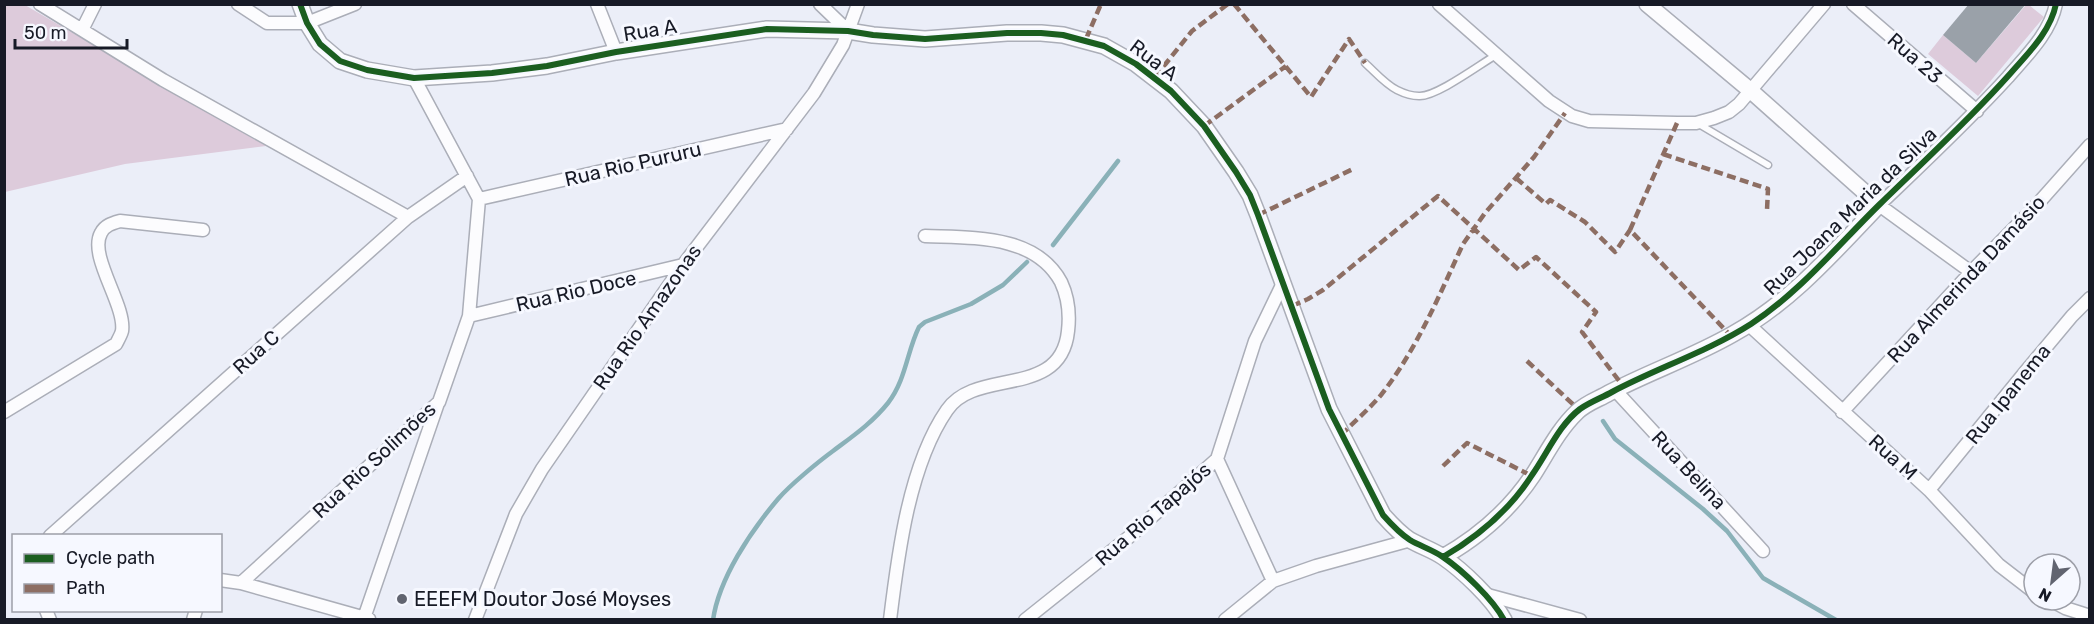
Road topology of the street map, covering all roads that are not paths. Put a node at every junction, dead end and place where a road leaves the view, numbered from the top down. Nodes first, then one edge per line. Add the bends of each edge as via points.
1 (40, 4) edge
2 (95, 4) edge
3 (238, 4) edge
4 (300, 4) edge
5 (355, 4) edge
6 (597, 4) edge
7 (820, 4) edge
8 (858, 4) edge
9 (1439, 4) edge
10 (1647, 4) edge
11 (1824, 4) edge
12 (1853, 4) edge
13 (2056, 4) edge
14 (307, 23) junction
15 (82, 30) junction
16 (848, 32) junction
17 (616, 52) junction
18 (1496, 55) junction
19 (1365, 63) dead end
20 (414, 78) junction
21 (1751, 91) junction
22 (1977, 111) junction
23 (1696, 123) junction
24 (787, 129) junction
25 (2090, 145) edge
26 (1768, 165) dead end
27 (467, 176) junction
28 (479, 199) junction
29 (1879, 205) junction
30 (408, 217) junction
31 (203, 230) dead end
32 (926, 236) dead end
33 (683, 266) junction
34 (1971, 272) junction
35 (1283, 283) junction
36 (2090, 298) edge
37 (469, 316) junction
38 (1749, 325) junction
39 (1615, 390) junction
40 (439, 402) junction
41 (4, 412) edge
42 (1842, 412) junction
43 (1217, 459) junction
44 (1929, 490) junction
45 (52, 534) edge
46 (1411, 540) junction
47 (1764, 550) dead end
48 (1443, 557) junction
49 (222, 580) edge
50 (1273, 581) junction
51 (2022, 583) edge
52 (241, 584) junction
53 (1484, 594) junction
54 (367, 619) edge
55 (475, 620) edge
56 (890, 620) edge
57 (1025, 620) edge
58 (1225, 620) edge
59 (1504, 620) edge
60 (1580, 620) edge

1 - 15 street
2 - 15 street
3 - 14 street via 267,23
4 - 14 street, Rua A
5 - 14 street
6 - 17 street
7 - 16 street
8 - 16 street, Rua Rio Amazonas
9 - 18 street
10 - 21 street
11 - 21 street
12 - 22 street, Rua 23
13 - 22 street, Rua Joana Maria da Silva via 2053,18 2035,46
14 - 20 street, Rua A via 320,44 340,61
15 - 30 street via 163,80
16 - 17 street, Rua A via 767,29
16 - 24 street, Rua Rio Amazonas via 831,66
16 - 35 street, Rua A via 925,39 1041,33 1086,39 1120,53 1155,77 1204,126 1250,195
17 - 20 street, Rua A via 547,66
18 - 19 lane via 1421,97 1395,89
18 - 23 street via 1572,116 1589,121
20 - 27 street
21 - 23 street via 1729,112
21 - 29 street
22 - 29 street, Rua Joana Maria da Silva
23 - 26 lane
24 - 28 street, Rua Rio Pururu
24 - 33 street, Rua Rio Amazonas
25 - 34 street, Rua Almerinda Damásio
27 - 28 street
27 - 30 street, Rua C
28 - 37 street, Rua Rio Solimões
29 - 34 street
29 - 38 street, Rua Joana Maria da Silva via 1809,278
30 - 45 street, Rua C
31 - 41 street via 120,221 108,225 101,232 99,252 121,319 122,332 116,344
32 - 56 street via 990,239 1035,254 1062,284 1070,320 1058,360 1032,377 961,396 936,428 920,467 898,553
33 - 37 street, Rua Rio Doce
33 - 55 street, Rua Rio Amazonas via 542,469 516,514
34 - 42 street, Rua Almerinda Damásio
35 - 43 street, Rua Rio Tapajós via 1256,341
35 - 46 street, Rua A via 1341,435 1383,515
36 - 44 street, Rua Ipanema
37 - 40 street, Rua Rio Solimões
38 - 39 street, Rua Joana Maria da Silva
38 - 42 street, Rua M
39 - 47 street, Rua Belina
39 - 48 street, Rua Joana Maria da Silva via 1579,410 1515,500 1491,524
40 - 52 street, Rua Rio Solimões
40 - 54 street
42 - 44 street, Rua M
43 - 50 street
43 - 57 street, Rua Rio Tapajós via 1130,537
44 - 51 street, Rua M via 1999,565
46 - 48 street, Rua A
46 - 50 street
48 - 53 street, Rua A
49 - 52 street
50 - 58 street
52 - 54 street
53 - 59 street, Rua A
53 - 60 street

